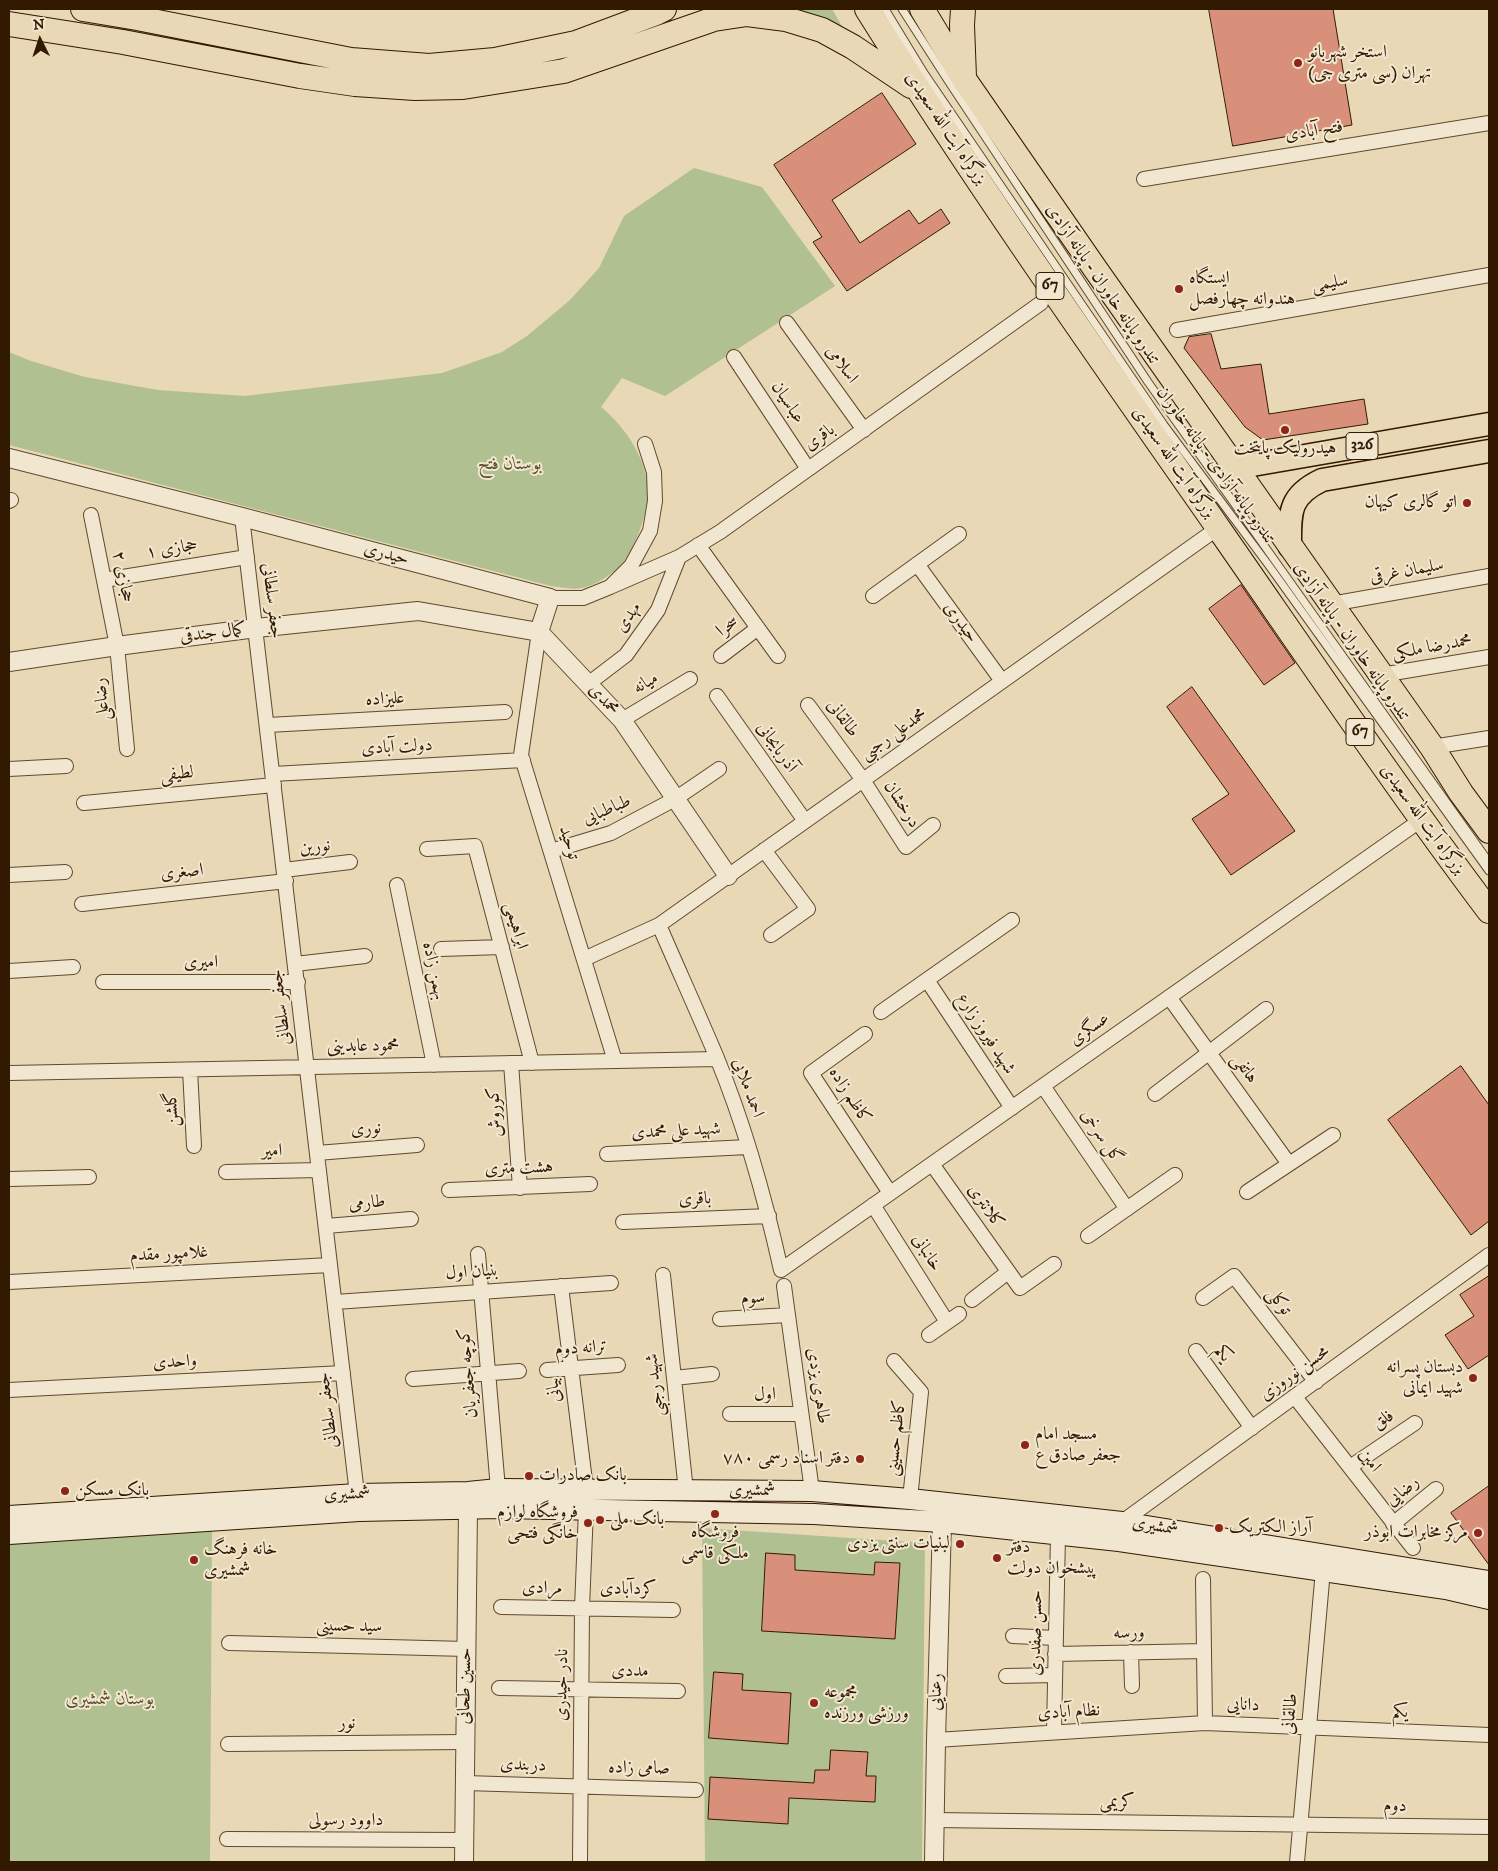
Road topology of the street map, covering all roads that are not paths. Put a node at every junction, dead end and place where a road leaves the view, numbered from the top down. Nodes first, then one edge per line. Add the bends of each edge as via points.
1 (82, 9) edge
2 (664, 9) edge
3 (867, 9) edge
4 (885, 9) edge
5 (902, 9) edge
6 (922, 9) edge
7 (963, 9) edge
8 (9, 24) edge
9 (964, 79) junction
10 (922, 82) junction
11 (1489, 123) edge
12 (1144, 178) dead end
13 (1489, 275) edge
14 (1041, 303) dead end
15 (787, 323) dead end
16 (1177, 330) dead end
17 (734, 357) dead end
18 (1489, 424) edge
19 (864, 430) junction
20 (645, 444) dead end
21 (1489, 451) edge
22 (9, 458) edge
23 (1235, 468) junction
24 (808, 469) junction
25 (91, 515) dead end
26 (242, 517) junction
27 (1218, 528) junction
28 (958, 534) dead end
29 (698, 545) junction
30 (1290, 547) junction
31 (247, 557) junction
32 (679, 557) junction
33 (918, 564) junction
34 (1489, 576) edge
35 (104, 580) junction
36 (610, 587) junction
37 (873, 596) dead end
38 (550, 598) junction
39 (1331, 604) junction
40 (256, 628) junction
41 (758, 628) junction
42 (539, 632) junction
43 (117, 646) junction
44 (721, 656) dead end
45 (778, 656) dead end
46 (1489, 657) edge
47 (9, 662) edge
48 (1381, 675) junction
49 (690, 679) dead end
50 (1002, 681) junction
51 (588, 684) junction
52 (717, 696) dead end
53 (808, 705) dead end
54 (505, 712) dead end
55 (622, 720) junction
56 (268, 725) junction
57 (1489, 738) edge
58 (1432, 748) junction
59 (127, 749) dead end
60 (523, 760) junction
61 (66, 766) dead end
62 (719, 769) dead end
63 (9, 770) edge
64 (274, 779) junction
65 (862, 780) junction
66 (1461, 793) junction
67 (675, 799) junction
68 (84, 804) dead end
69 (1489, 808) edge
70 (1421, 820) junction
71 (805, 821) junction
72 (933, 825) dead end
73 (1489, 830) edge
74 (427, 849) dead end
75 (764, 850) junction
76 (551, 852) junction
77 (350, 862) dead end
78 (1489, 862) edge
79 (1489, 871) edge
80 (65, 872) dead end
81 (9, 875) edge
82 (285, 875) junction
83 (728, 876) junction
84 (397, 885) dead end
85 (82, 904) dead end
86 (1489, 911) edge
87 (1012, 920) dead end
88 (658, 925) junction
89 (771, 935) dead end
90 (502, 947) junction
91 (441, 949) dead end
92 (365, 956) dead end
93 (584, 959) junction
94 (295, 964) junction
95 (73, 967) dead end
96 (9, 971) edge
97 (927, 980) junction
98 (104, 982) dead end
99 (298, 982) junction
100 (1169, 997) junction
101 (1266, 1010) dead end
102 (881, 1012) dead end
103 (865, 1034) dead end
104 (1208, 1052) junction
105 (717, 1059) junction
106 (615, 1061) junction
107 (511, 1063) junction
108 (532, 1063) junction
109 (434, 1065) junction
110 (307, 1067) junction
111 (190, 1070) junction
112 (9, 1073) edge
113 (1043, 1086) junction
114 (1155, 1094) dead end
115 (1012, 1108) junction
116 (1333, 1135) dead end
117 (417, 1145) dead end
118 (194, 1146) dead end
119 (748, 1147) junction
120 (317, 1153) junction
121 (607, 1154) dead end
122 (932, 1164) junction
123 (1289, 1164) junction
124 (320, 1170) junction
125 (226, 1172) dead end
126 (1175, 1175) dead end
127 (88, 1177) dead end
128 (9, 1178) edge
129 (590, 1184) dead end
130 (520, 1188) junction
131 (449, 1190) dead end
132 (1246, 1192) dead end
133 (890, 1193) junction
134 (873, 1205) junction
135 (1127, 1209) junction
136 (769, 1216) junction
137 (411, 1218) dead end
138 (623, 1222) dead end
139 (326, 1226) junction
140 (1088, 1236) dead end
141 (478, 1254) dead end
142 (1489, 1255) edge
143 (1054, 1264) dead end
144 (330, 1265) junction
145 (781, 1270) joint
146 (1008, 1272) junction
147 (663, 1275) dead end
148 (9, 1282) edge
149 (611, 1284) dead end
150 (561, 1286) junction
151 (784, 1286) dead end
152 (481, 1291) junction
153 (1203, 1298) dead end
154 (972, 1300) dead end
155 (335, 1302) junction
156 (959, 1314) dead end
157 (788, 1315) junction
158 (720, 1319) dead end
159 (947, 1322) junction
160 (929, 1334) dead end
161 (1196, 1351) dead end
162 (894, 1361) dead end
163 (618, 1365) dead end
164 (571, 1368) junction
165 (547, 1370) dead end
166 (519, 1371) dead end
167 (343, 1373) junction
168 (487, 1373) junction
169 (712, 1374) dead end
170 (674, 1378) junction
171 (412, 1379) dead end
172 (1316, 1382) junction
173 (9, 1390) edge
174 (1295, 1397) junction
175 (730, 1414) dead end
176 (801, 1414) junction
177 (1415, 1423) dead end
178 (1252, 1428) junction
179 (1350, 1467) junction
180 (1436, 1489) dead end
181 (686, 1491) junction
182 (812, 1492) junction
183 (499, 1499) junction
184 (586, 1499) junction
185 (910, 1499) junction
186 (468, 1501) junction
187 (358, 1502) junction
188 (945, 1503) junction
189 (688, 1512) junction
190 (814, 1514) junction
191 (1059, 1514) junction
192 (9, 1516) edge
193 (907, 1520) junction
194 (942, 1522) junction
195 (1393, 1524) junction
196 (1120, 1531) junction
197 (9, 1534) edge
198 (1058, 1535) junction
199 (1413, 1548) dead end
200 (1324, 1562) junction
201 (1203, 1579) dead end
202 (1489, 1581) edge
203 (1489, 1599) edge
204 (501, 1607) dead end
205 (582, 1608) junction
206 (673, 1610) dead end
207 (1013, 1636) dead end
208 (1056, 1638) junction
209 (229, 1643) dead end
210 (467, 1648) junction
211 (1204, 1651) junction
212 (1131, 1652) junction
213 (1055, 1654) junction
214 (1055, 1675) junction
215 (1006, 1676) dead end
216 (1132, 1686) dead end
217 (499, 1688) dead end
218 (581, 1690) junction
219 (678, 1691) dead end
220 (1206, 1723) junction
221 (1309, 1728) junction
222 (1054, 1732) junction
223 (1489, 1735) edge
224 (936, 1740) junction
225 (466, 1742) junction
226 (228, 1744) dead end
227 (465, 1783) junction
228 (580, 1787) junction
229 (696, 1790) dead end
230 (934, 1820) junction
231 (1300, 1825) junction
232 (1489, 1827) edge
233 (227, 1839) dead end
234 (465, 1840) junction
235 (464, 1862) edge
236 (580, 1862) edge
237 (934, 1862) edge
238 (1297, 1862) edge

1 - 2 highway via 351,60 419,66 486,61 576,43
3 - 10 highway, بزرگراه آیت الله سعیدی / 67
4 - 10 lane, تندرو پایانه آزادی - پایانه خاوران
5 - 78 lane, تندرو پایانه خاوران - پایانه آزادی via 1148,382
6 - 9 highway
7 - 9 highway
8 - 10 highway via 300,76 415,88 463,87 564,71 714,19 746,14 786,19 822,30
9 - 23 highway
10 - 27 highway, بزرگراه آیت الله سعیدی / 67 via 1055,294
10 - 79 lane, تندرو پایانه آزادی - پایانه خاوران via 1164,425
11 - 12 street, فتح آبادی
13 - 16 street, سلیمی
14 - 19 street, باقری
15 - 19 street, اسلامی
17 - 24 street, عباسیان
18 - 23 main road, 326
19 - 24 street, باقری
20 - 36 street, حیدری via 654,472 655,502 650,531 631,566
21 - 30 main road, 326 via 1322,480 1308,487 1293,506
22 - 26 street, حیدری
23 - 30 highway
24 - 29 street, باقری
25 - 35 street, حجازی ۲
26 - 31 street, جعفر سلطانی
26 - 38 street, حیدری
27 - 50 street, محمدعلی رجبی
27 - 70 highway, بزرگراه آیت الله سعیدی / 67
28 - 33 street
29 - 32 street, باقری
29 - 41 street
30 - 39 highway
31 - 35 street, حجازی ۱
31 - 40 street, جعفر سلطانی
32 - 36 street, باقری
32 - 51 street, مهدی via 658,610 626,655
33 - 37 street
33 - 50 street, حیدری
34 - 39 street, سلیمان غرقی
35 - 43 street, حجازی ۲
36 - 38 street, حیدری via 582,598
38 - 42 street
39 - 48 highway
40 - 42 street, کمال جندقی via 418,611
40 - 43 street, کمال جندقی
40 - 56 street, جعفر سلطانی
41 - 44 street, سحرا
41 - 45 street
42 - 51 street, محمدی
42 - 60 street, توحید via 521,755
43 - 47 street, کمال جندقی
43 - 59 street, رضاعلی
46 - 48 street, محمدرضا ملکی
48 - 58 highway
49 - 55 street, میانه
50 - 65 street, محمدعلی رجبی
51 - 55 street, محمدی
52 - 71 street, آذربایجانی
53 - 65 street, طالقانی
54 - 56 street, علیزاده
55 - 67 street, محمدی
56 - 64 street, جعفر سلطانی
57 - 58 street
58 - 66 highway
60 - 64 street, دولت آبادی
60 - 76 street, توحید
61 - 63 street
62 - 67 street, طباطبایی
64 - 68 street, لطیفی
64 - 82 street, جعفر سلطانی
65 - 71 street, محمدعلی رجبی
65 - 72 street, درخشان via 906,846
66 - 69 street
66 - 73 highway
67 - 76 street, طباطبایی via 611,833
67 - 83 street, محمدی
70 - 86 highway, بزرگراه آیت الله سعیدی / 67
70 - 100 street, عسگری
71 - 75 street, محمدعلی رجبی
74 - 90 street, ابراهیمی via 475,846
75 - 83 street, محمدعلی رجبی
75 - 89 street via 808,908
76 - 93 street, توحید
77 - 82 street, نورین
80 - 81 street
82 - 85 street, اصغری
82 - 94 street, جعفر سلطانی
83 - 88 street, محمدعلی رجبی
84 - 109 street, بهمن زاده
87 - 97 street
88 - 93 street, محمدعلی رجبی
88 - 105 street, احمد ملایی
90 - 91 street
90 - 108 street, ابراهیمی
92 - 94 street
93 - 106 street, توحید
94 - 99 street, جعفر سلطانی
95 - 96 street
97 - 102 street
97 - 115 street, شهید فیروز زارع
98 - 99 street, امیری
99 - 110 street, جعفر سلطانی
100 - 104 street, هاتفی
100 - 113 street, عسگری
101 - 104 street
103 - 133 street, کاظم زاده via 810,1074
104 - 114 street
104 - 123 street, هاتفی
105 - 106 street, محمود عابدینی
105 - 119 street, احمد ملایی
106 - 108 street, محمود عابدینی
107 - 108 street, محمود عابدینی
107 - 109 street, محمود عابدینی
107 - 130 street, کوروش
109 - 110 street, محمود عابدینی
110 - 111 street, محمود عابدینی
110 - 120 street, جعفر سلطانی
111 - 112 street, محمود عابدینی
111 - 118 street, گلشن
113 - 115 street, عسگری
113 - 135 street, گل سرخی
115 - 122 street, عسگری
116 - 123 street
117 - 120 street, نوری
119 - 121 street, شهید علی محمدی
119 - 136 street, احمد ملایی
120 - 124 street, جعفر سلطانی
122 - 133 street, عسگری
122 - 146 street, کلانتری
123 - 132 street
124 - 125 street, امیر
124 - 139 street, جعفر سلطانی
126 - 135 street
127 - 128 street
129 - 130 street, هشت متری
130 - 131 street, هشت متری
133 - 134 street, عسگری
134 - 145 street, عسگری
134 - 159 street, خانبانی
135 - 140 street
136 - 138 street, باقری
136 - 145 street, احمد ملایی
137 - 139 street, طارمی
139 - 144 street, جعفر سلطانی
141 - 152 street, کوچه جعفریان
142 - 172 street, محسن نوروزی
143 - 146 street, کلانتری via 1020,1288
144 - 148 street, غلامپور مقدم
144 - 155 street, جعفر سلطانی
146 - 154 street
147 - 170 street, شهید رجبی
149 - 150 street, بنیان اول
150 - 152 street, بنیان اول
150 - 164 street, بیانی
151 - 157 street, طاهری یزدی
152 - 155 street, بنیان اول
152 - 168 street, کوچه جعفریان
153 - 172 street, توکلی via 1234,1276
155 - 167 street, جعفر سلطانی
156 - 159 street
157 - 158 street, سوم
157 - 176 street, طاهری یزدی
159 - 160 street
161 - 178 street, یکم
162 - 185 street, کاظم حسینی via 920,1392
163 - 164 street, ترانه دوم
164 - 165 street, ترانه دوم
164 - 184 street, بیانی
166 - 168 street
167 - 173 street, واحدی
167 - 187 street, جعفر سلطانی
168 - 171 street
168 - 183 street, کوچه جعفریان
169 - 170 street
170 - 181 street, شهید رجبی
172 - 174 street, محسن نوروزی
174 - 178 street, محسن نوروزی
174 - 179 street, امین
175 - 176 street, اول
176 - 182 street, طاهری یزدی
177 - 179 street, فلق
178 - 196 street, محسن نوروزی
179 - 195 street, امین
180 - 195 street, رضایی
181 - 182 main road, شمشیری
181 - 184 main road, شمشیری
181 - 189 main road
182 - 185 main road, شمشیری
182 - 190 main road
183 - 184 main road, شمشیری
183 - 186 main road, شمشیری
184 - 189 main road, شمشیری
184 - 205 street, نادر حیدری
185 - 188 main road, شمشیری
185 - 193 main road
186 - 187 main road, شمشیری
186 - 210 street, حسین طحانی
187 - 192 main road, شمشیری
187 - 197 main road, شمشیری
188 - 191 main road, شمشیری
188 - 194 main road
189 - 190 main road, شمشیری
190 - 193 main road, شمشیری
191 - 196 main road, شمشیری
191 - 198 main road
193 - 194 main road, شمشیری
194 - 198 main road, شمشیری
194 - 224 street, رعنایی
195 - 199 street, امین
196 - 198 main road, شمشیری
196 - 200 main road, شمشیری
198 - 208 street, حسن صفدری
200 - 202 main road, شمشیری
200 - 203 main road, شمشیری
200 - 221 street, طالقانی
201 - 211 street
204 - 205 street, مرادی
205 - 206 street, کردآبادی
205 - 218 street, نادر حیدری
207 - 208 street
208 - 213 street, حسن صفدری
209 - 210 street, سید حسینی
210 - 225 street, حسین طحانی
211 - 212 street, ورسه
211 - 220 street
212 - 213 street, ورسه
212 - 216 street
213 - 214 street, حسن صفدری
214 - 215 street
214 - 222 street, حسن صفدری
217 - 218 street, مددی
218 - 219 street, مددی
218 - 228 street, نادر حیدری
220 - 221 street, دانایی
220 - 222 street, نظام آبادی
221 - 223 street, یکم
221 - 231 street, طالقانی
222 - 224 street, نظام آبادی
224 - 230 street, رعنایی
225 - 226 street, نور
225 - 227 street, حسین طحانی
227 - 228 street, دربندی
227 - 234 street, حسین طحانی
228 - 229 street, صامی زاده
228 - 236 street, نادر حیدری
230 - 231 street, کریمی
230 - 237 street, رعنایی
231 - 232 street, دوم
231 - 238 street, طالقانی
233 - 234 street, داوود رسولی
234 - 235 street, حسین طحانی

